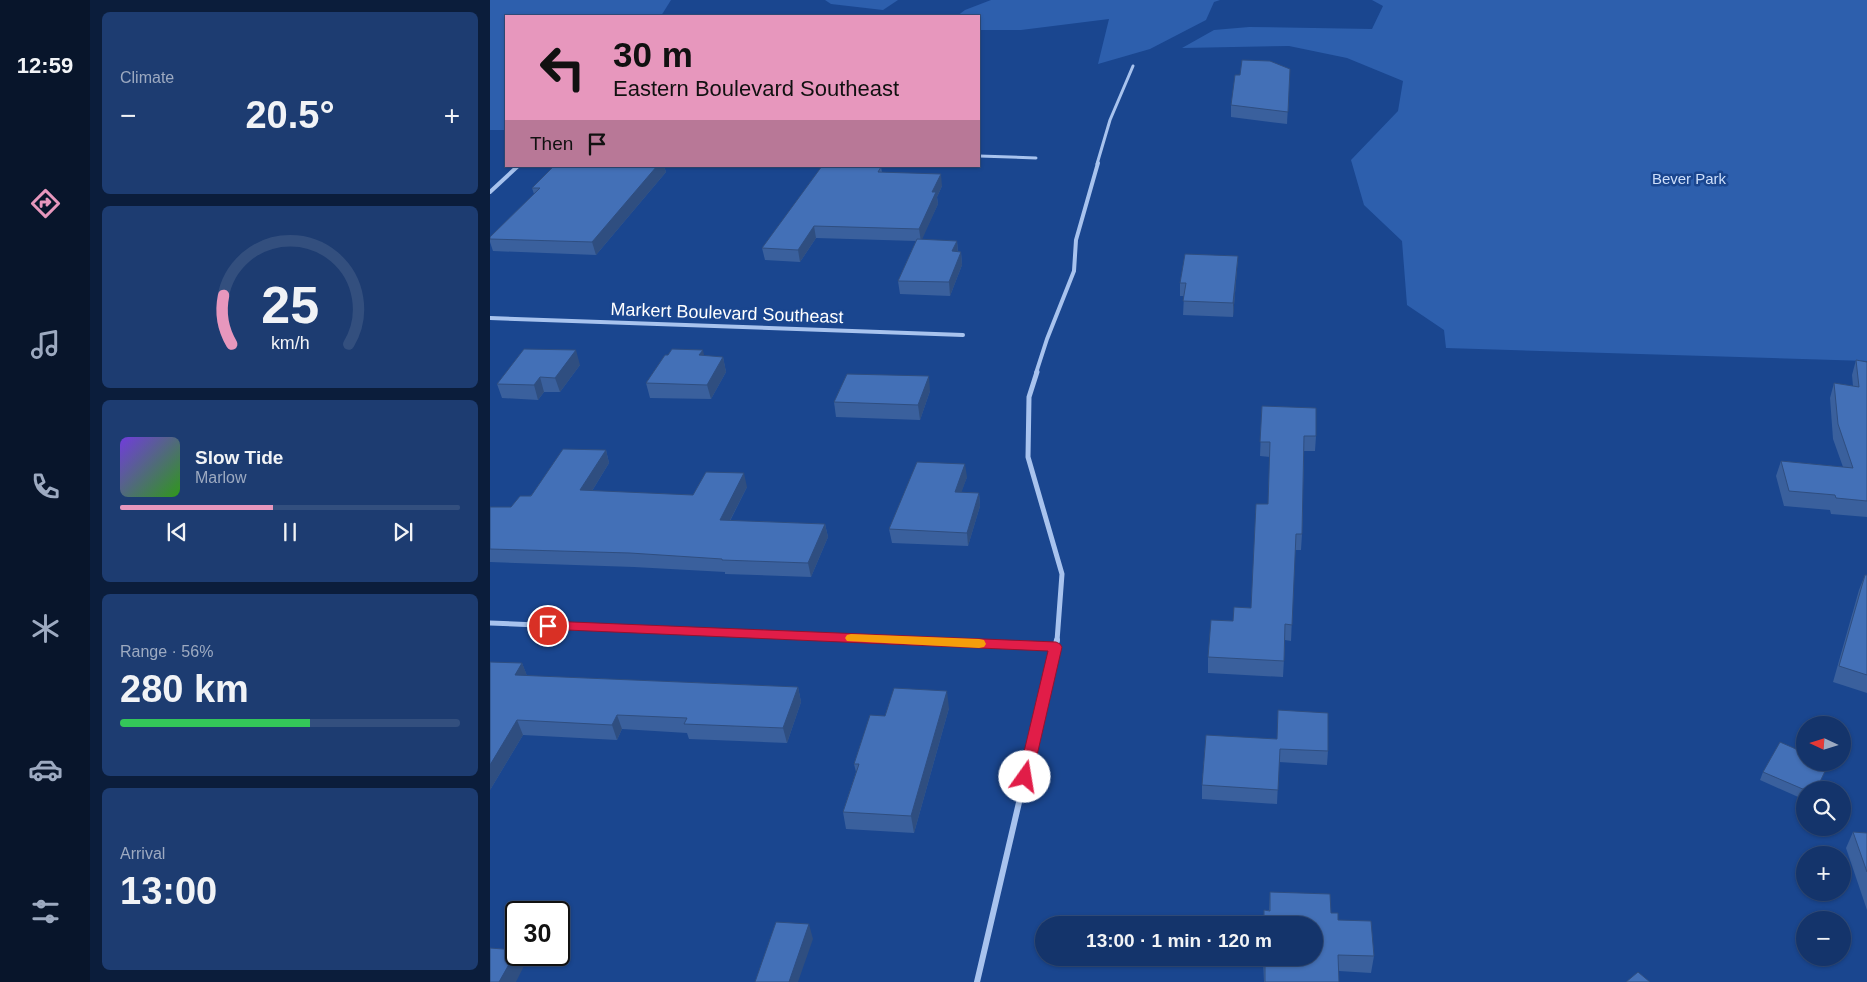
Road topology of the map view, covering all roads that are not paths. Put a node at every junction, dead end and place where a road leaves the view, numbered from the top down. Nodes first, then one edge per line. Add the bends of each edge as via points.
1 (1133, 66) dead end
2 (980, 156) edge
3 (1036, 158) dead end
4 (517, 167) edge
5 (490, 192) edge
6 (490, 318) edge
7 (963, 335) dead end
8 (490, 623) edge
9 (1056, 647) junction
10 (977, 982) edge

1 - 9 street via 1110,120 1076,240 1074,270 1029,397 1028,458 1062,574
2 - 3 street
4 - 5 street
6 - 7 street, Markert Boulevard Southeast
8 - 9 street
9 - 10 street

